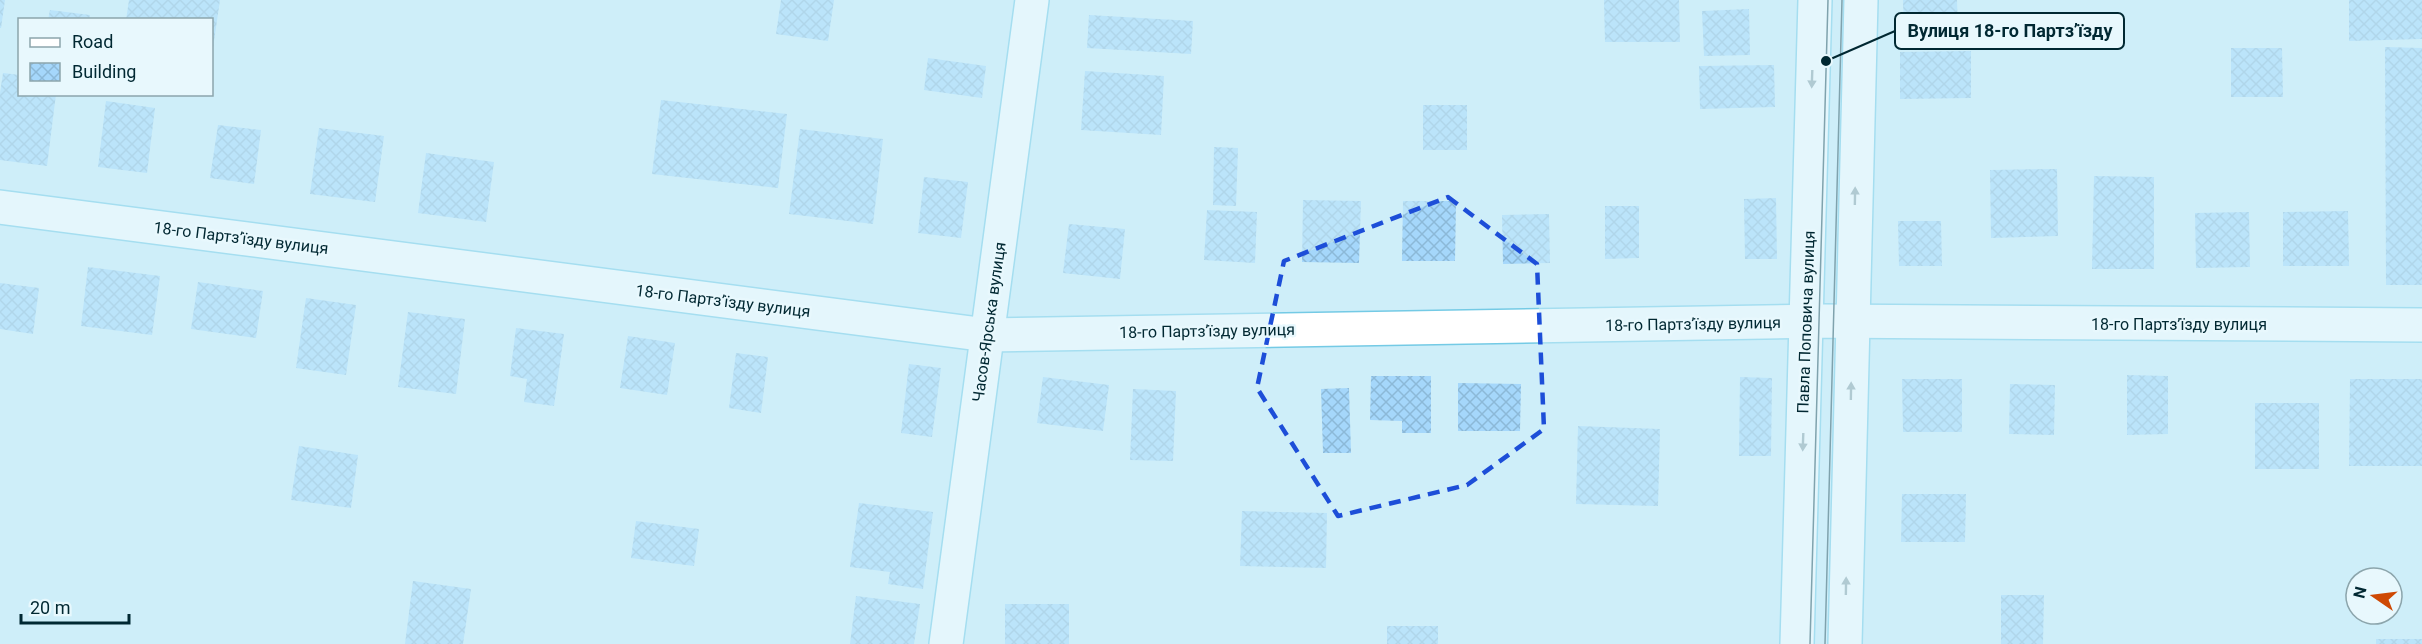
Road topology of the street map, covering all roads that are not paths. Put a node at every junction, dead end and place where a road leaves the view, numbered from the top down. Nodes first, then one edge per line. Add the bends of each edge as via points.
1 (1032, 0) edge
2 (1815, 0) edge
3 (1861, 0) edge
4 (0, 207) edge
5 (1852, 321) junction
6 (1806, 322) junction
7 (2422, 325) edge
8 (987, 335) junction
9 (946, 644) edge
10 (1797, 644) edge
11 (1845, 644) edge

1 - 8 street, Часов-Ярська вулиця
2 -> 6 street, Павла Поповича вулиця
5 -> 3 street
4 - 8 street, 18-го Партз’їзду вулиця
5 - 6 street, 18-го Партз’їзду вулиця
5 - 7 street, 18-го Партз’їзду вулиця
11 -> 5 street
6 - 8 street, 18-го Партз’їзду вулиця
6 -> 10 street, Павла Поповича вулиця
8 - 9 street, Часов-Ярська вулиця

